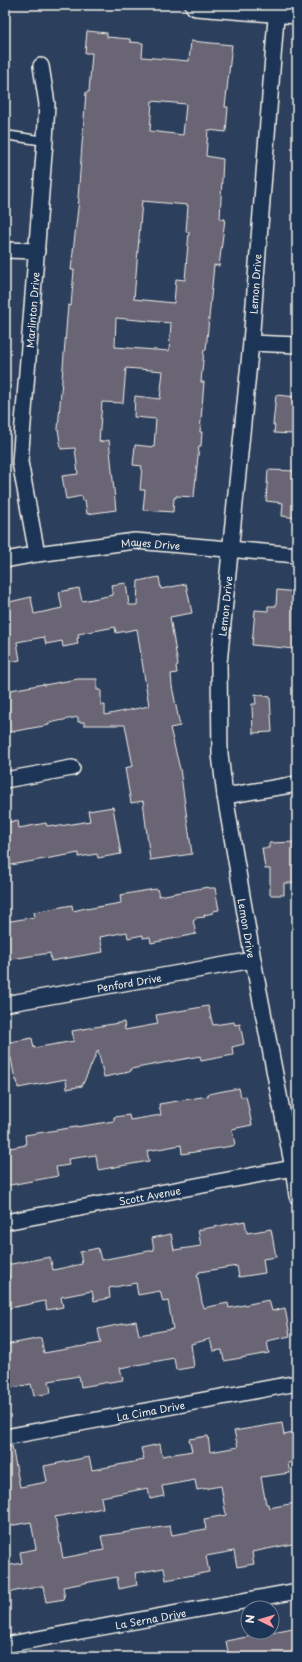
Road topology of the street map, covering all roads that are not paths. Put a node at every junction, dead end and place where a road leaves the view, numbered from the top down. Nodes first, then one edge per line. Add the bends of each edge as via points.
1 (196, 5) edge
2 (276, 8) edge
3 (297, 13) edge
4 (41, 66) dead end
5 (5, 136) edge
6 (45, 141) junction
7 (5, 250) edge
8 (37, 251) junction
9 (251, 343) junction
10 (297, 345) edge
11 (231, 550) junction
12 (37, 554) junction
13 (297, 554) edge
14 (5, 560) edge
15 (72, 768) dead end
16 (5, 780) edge
17 (297, 784) edge
18 (225, 796) junction
19 (253, 960) junction
20 (5, 1004) edge
21 (293, 1168) junction
22 (297, 1196) edge
23 (5, 1222) edge
24 (297, 1383) edge
25 (5, 1437) edge
26 (297, 1591) edge
27 (5, 1645) edge

1 - 2 main road
2 - 3 main road
2 - 9 street, Lemon Drive
4 - 6 street, Marlinton Drive via 47,104
5 - 6 lane
6 - 8 street, Marlinton Drive
7 - 8 street
8 - 12 street, Marlinton Drive via 20,462
9 - 10 street
9 - 11 street, Lemon Drive
11 - 12 street, Mayes Drive via 135,541
11 - 13 street, Mayes Drive
11 - 18 street, Lemon Drive via 219,663 220,754
12 - 14 street, Mayes Drive
15 - 16 street
17 - 18 street
18 - 19 street, Lemon Drive
19 - 20 street, Penford Drive
19 - 21 street, Lemon Drive
21 - 22 street, Lemon Drive
21 - 23 street, Scott Avenue
24 - 25 street, La Cima Drive
26 - 27 street, La Serna Drive

